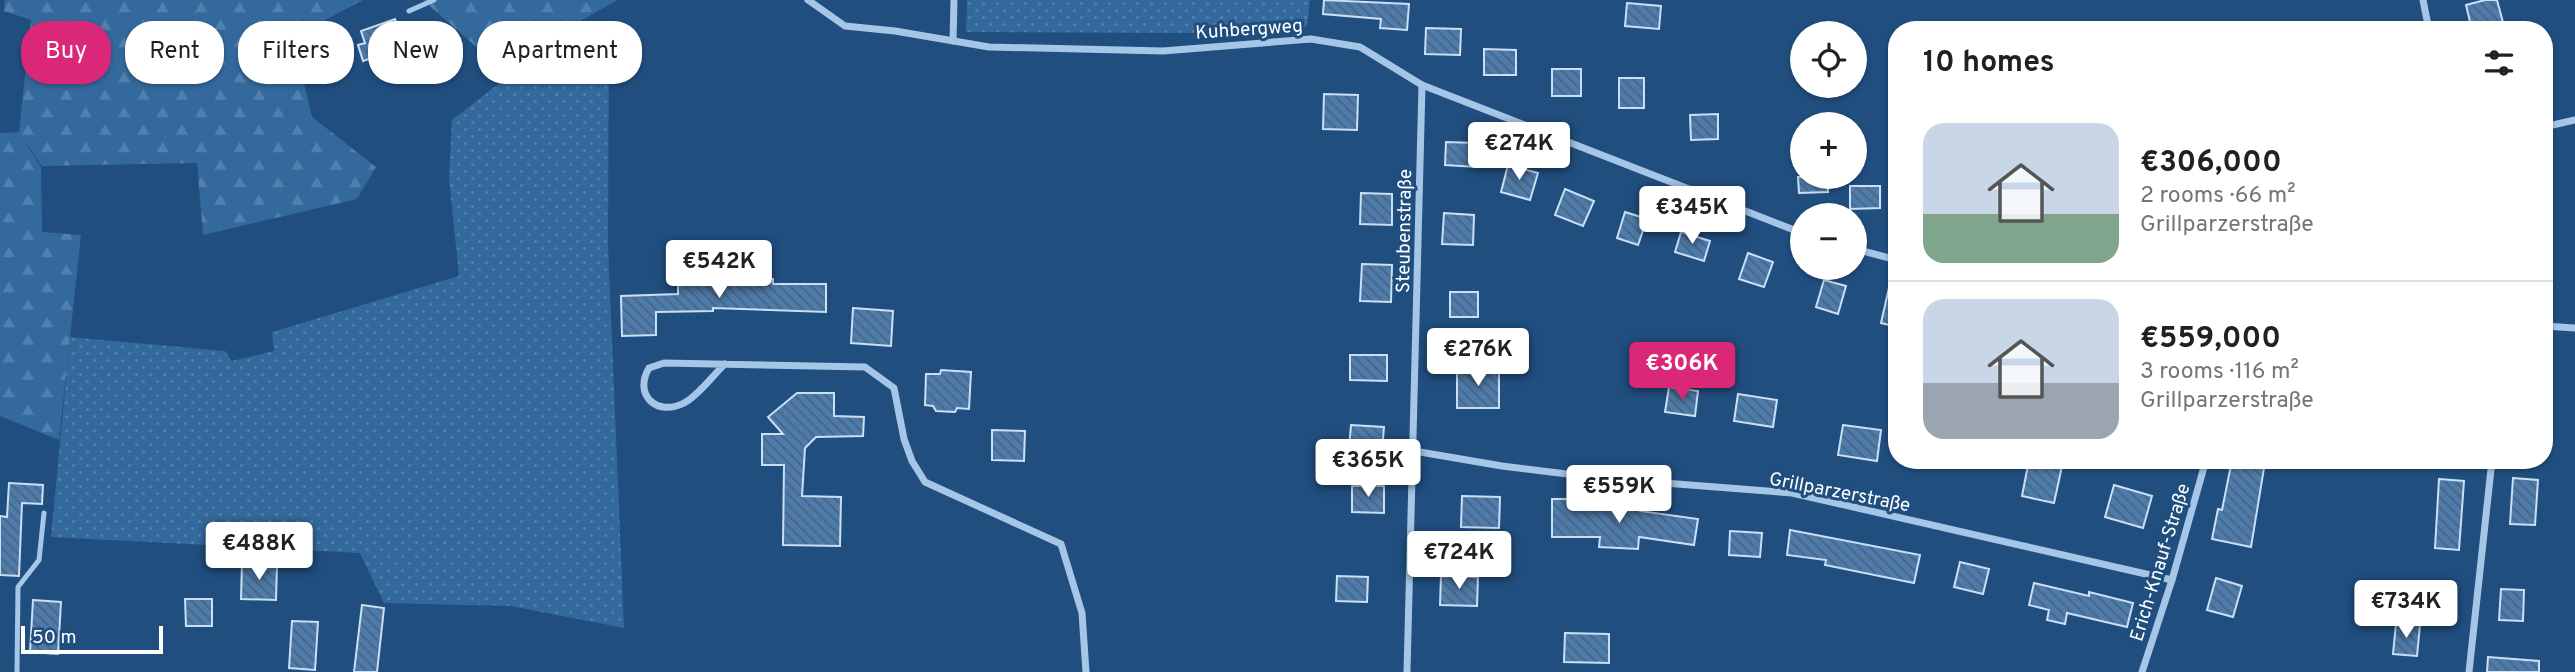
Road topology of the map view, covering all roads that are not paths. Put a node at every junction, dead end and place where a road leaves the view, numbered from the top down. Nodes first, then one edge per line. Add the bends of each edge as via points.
1 (434, 0) edge
2 (808, 0) edge
3 (954, 0) edge
4 (2423, 0) edge
5 (410, 11) dead end
6 (2427, 21) edge
7 (953, 41) junction
8 (1422, 85) junction
9 (2575, 120) edge
10 (2553, 125) edge
11 (1790, 228) edge
12 (1867, 252) edge
13 (1888, 258) edge
14 (2553, 327) edge
15 (2575, 328) edge
16 (725, 364) junction
17 (1414, 451) junction
18 (2203, 469) edge
19 (2491, 469) edge
20 (44, 513) dead end
21 (2172, 580) junction
22 (17, 672) edge
23 (1086, 672) edge
24 (1407, 672) edge
25 (2142, 672) edge
26 (2469, 672) edge

1 - 5 lane
2 - 7 street, Kuhbergweg via 845,26
3 - 7 street
4 - 6 street
7 - 8 street, Kuhbergweg via 989,47 1163,51 1311,39 1360,47
8 - 11 street, Kuhbergweg
8 - 17 street, Steubenstraße
9 - 10 street
12 - 13 street
14 - 15 street
16 - 16 street via 664,363 649,368 642,379 644,393 653,403 667,407 685,403
16 - 23 street via 865,367 894,388 904,439 925,482 1061,544 1082,613
17 - 21 street, Grillparzerstraße via 1600,478 1792,493
17 - 24 street, Steubenstraße
18 - 21 street, Erich-Knauf-Straße
19 - 26 street
20 - 22 lane via 39,560 18,587
21 - 25 street, Erich-Knauf-Straße

